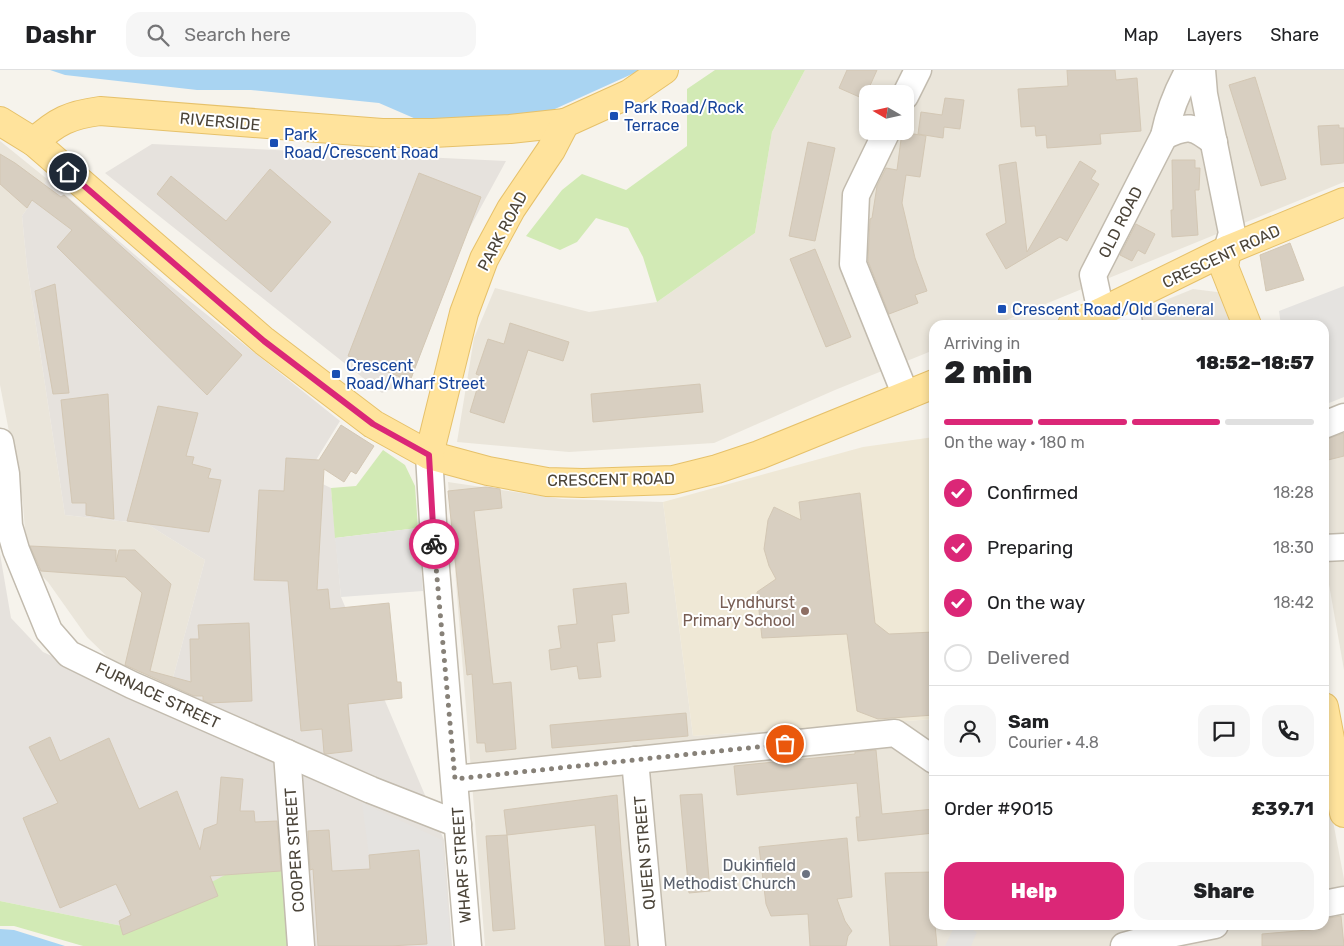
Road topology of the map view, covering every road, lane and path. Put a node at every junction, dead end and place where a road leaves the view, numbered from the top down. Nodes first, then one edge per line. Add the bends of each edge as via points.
1 (664, 70) edge
2 (918, 70) edge
3 (1189, 70) edge
4 (1202, 70) edge
5 (910, 85) edge
6 (0, 122) edge
7 (565, 123) junction
8 (1164, 136) junction
9 (883, 140) edge
10 (34, 142) junction
11 (1214, 142) junction
12 (1344, 202) edge
13 (1227, 250) junction
14 (1101, 312) junction
15 (1128, 313) edge
16 (1083, 320) edge
17 (1245, 320) edge
18 (929, 386) edge
19 (906, 396) junction
20 (1344, 417) edge
21 (1329, 423) edge
22 (0, 442) edge
23 (429, 455) junction
24 (1344, 546) edge
25 (1329, 548) edge
26 (1329, 750) edge
27 (286, 753) junction
28 (929, 757) edge
29 (636, 760) junction
30 (455, 779) junction
31 (1344, 813) edge
32 (458, 824) junction
33 (1344, 900) edge
34 (1329, 903) edge
35 (1190, 930) edge
36 (301, 946) edge
37 (468, 946) edge
38 (652, 946) edge
39 (1124, 946) edge

1 - 7 main road via 629,94
2 - 5 street
3 - 8 street, OLD ROAD via 1169,112
4 - 11 street
6 - 10 main road, CRESCENT ROAD
7 - 10 main road, RIVERSIDE via 510,129 382,133 100,111 68,117
7 - 23 main road, PARK ROAD via 484,259 464,313
8 - 11 street via 1181,127 1196,130
8 - 14 street, OLD ROAD via 1093,275
9 - 19 street via 856,195 853,264
10 - 23 main road, CRESCENT ROAD via 264,341 373,424
11 - 13 street via 1232,233
12 - 13 main road, CRESCENT ROAD
13 - 15 main road, CRESCENT ROAD
13 - 17 main road via 1224,267
14 - 15 main road, CRESCENT ROAD
14 - 16 main road, CRESCENT ROAD
18 - 19 main road, CRESCENT ROAD
19 - 23 main road, CRESCENT ROAD via 759,455 673,480 547,482 488,472
20 - 21 street
22 - 27 street, FURNACE STREET via 6,474 9,526 16,550 48,631 69,654
23 - 30 street, WHARF STREET
24 - 25 street
26 - 31 main road
27 - 32 street, FURNACE STREET
27 - 36 street, COOPER STREET
28 - 29 street via 895,733
29 - 30 street
29 - 38 street, QUEEN STREET
30 - 32 street, WHARF STREET
32 - 37 street, WHARF STREET
33 - 34 street
35 - 39 street

